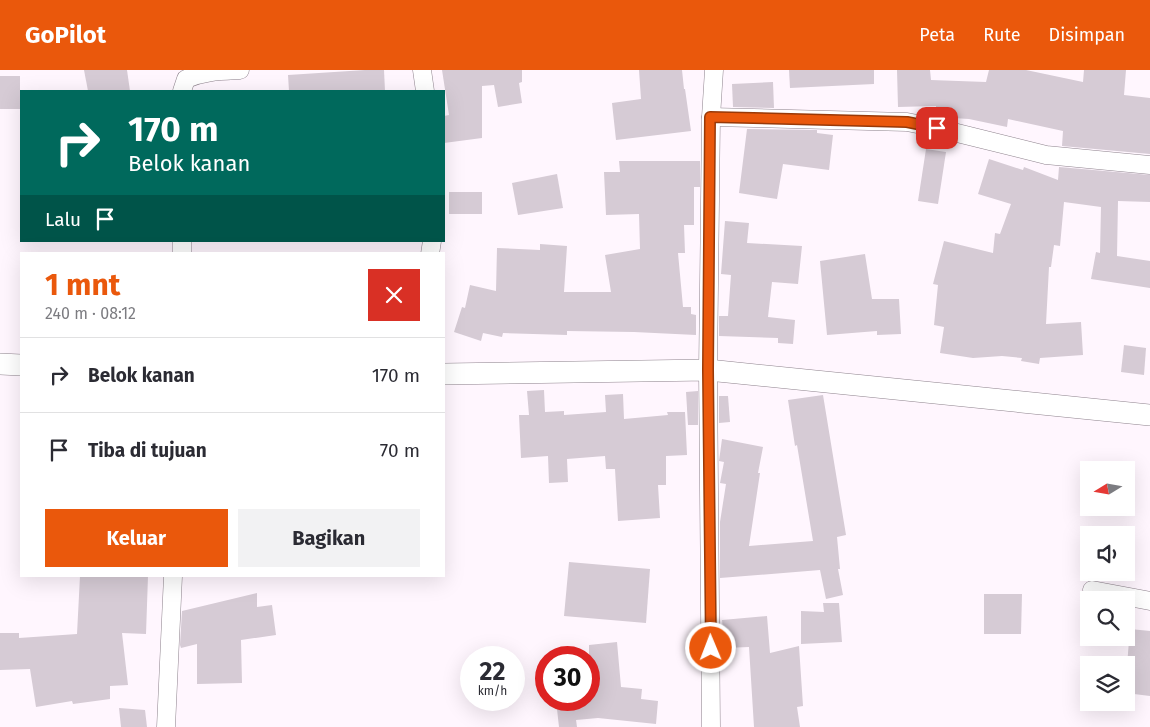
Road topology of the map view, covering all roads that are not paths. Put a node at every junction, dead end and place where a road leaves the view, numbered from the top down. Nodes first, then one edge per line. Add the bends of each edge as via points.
1 (240, 70) edge
2 (422, 70) edge
3 (714, 70) edge
4 (182, 90) edge
5 (425, 90) edge
6 (710, 117) junction
7 (1150, 165) edge
8 (0, 364) edge
9 (20, 365) edge
10 (708, 370) junction
11 (445, 374) edge
12 (1150, 414) edge
13 (173, 577) edge
14 (1092, 590) dead end
15 (1150, 602) edge
16 (166, 727) edge
17 (711, 727) edge

1 - 4 street via 197,74 186,79
2 - 5 street
3 - 6 street
6 - 7 street via 907,122 1046,155
6 - 10 street
8 - 9 street
10 - 11 street
10 - 12 street
10 - 17 street
13 - 16 street
14 - 15 street

